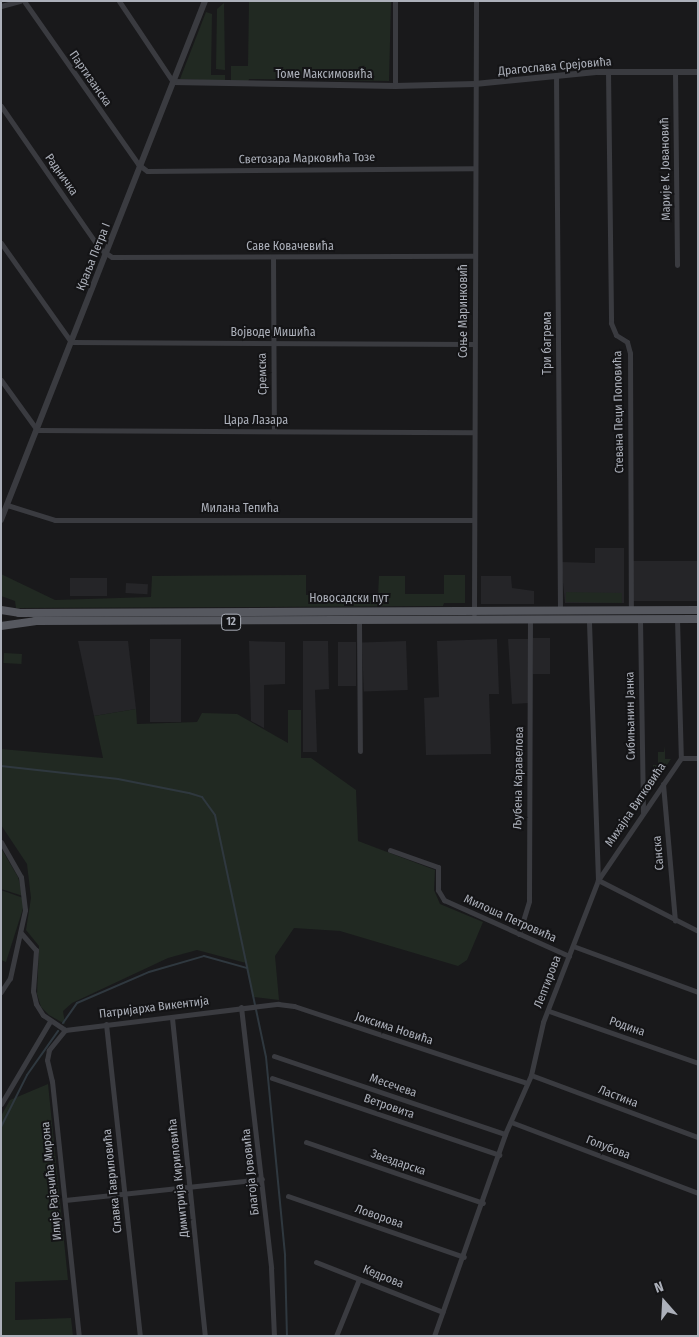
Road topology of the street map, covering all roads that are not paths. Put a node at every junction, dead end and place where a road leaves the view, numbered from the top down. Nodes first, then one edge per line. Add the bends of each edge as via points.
1 (22, 1) edge
2 (119, 1) edge
3 (205, 1) edge
4 (396, 1) edge
5 (476, 1) edge
6 (1, 6) edge
7 (698, 70) edge
8 (608, 71) junction
9 (675, 72) junction
10 (556, 75) junction
11 (173, 82) junction
12 (475, 84) junction
13 (395, 86) junction
14 (1, 106) edge
15 (140, 167) junction
16 (475, 168) junction
17 (1, 243) edge
18 (106, 254) junction
19 (474, 256) junction
20 (273, 257) junction
21 (677, 266) dead end
22 (71, 342) junction
23 (273, 343) junction
24 (474, 344) junction
25 (1, 380) edge
26 (37, 430) junction
27 (274, 431) junction
28 (474, 432) junction
29 (7, 505) junction
30 (1, 520) edge
31 (474, 520) junction
32 (1, 610) edge
33 (474, 610) junction
34 (560, 610) junction
35 (631, 610) junction
36 (698, 610) edge
37 (676, 619) junction
38 (698, 619) edge
39 (589, 620) junction
40 (640, 620) junction
41 (530, 621) junction
42 (358, 622) junction
43 (474, 622) junction
44 (1, 626) edge
45 (360, 752) dead end
46 (681, 758) junction
47 (698, 758) edge
48 (663, 784) junction
49 (643, 812) junction
50 (1, 842) edge
51 (390, 850) dead end
52 (598, 880) junction
53 (675, 920) junction
54 (698, 931) edge
55 (21, 933) junction
56 (520, 934) junction
57 (573, 946) junction
58 (569, 956) junction
59 (1, 992) edge
60 (698, 992) edge
61 (256, 1005) joint
62 (241, 1007) junction
63 (549, 1011) junction
64 (172, 1018) junction
65 (50, 1021) junction
66 (106, 1024) junction
67 (65, 1030) junction
68 (274, 1056) dead end
69 (698, 1063) edge
70 (531, 1075) junction
71 (272, 1078) dead end
72 (527, 1083) junction
73 (1, 1104) edge
74 (511, 1122) junction
75 (505, 1134) junction
76 (698, 1137) edge
77 (306, 1142) dead end
78 (499, 1155) junction
79 (262, 1179) junction
80 (190, 1186) junction
81 (124, 1193) junction
82 (698, 1193) edge
83 (288, 1196) dead end
84 (65, 1200) junction
85 (483, 1203) junction
86 (464, 1257) junction
87 (316, 1262) dead end
88 (359, 1279) junction
89 (443, 1312) junction
90 (79, 1336) edge
91 (140, 1336) edge
92 (205, 1336) edge
93 (274, 1336) edge
94 (336, 1336) edge
95 (434, 1336) edge

1 - 6 street
1 - 15 street, Партизанска
2 - 11 street
3 - 11 street, Краља Петра I
4 - 13 street
5 - 12 street, Соње Маринковић
7 - 9 street, Драгослава Срејовића
8 - 9 street, Драгослава Срејовића
8 - 10 street, Драгослава Срејовића
8 - 35 street, Стевана Пеци Поповића via 611,323 616,335 627,342 630,354
9 - 21 street, Марије К. Јовановић
10 - 12 street, Драгослава Срејовића
10 - 34 street, Три багрема
11 - 13 street, Томе Максимовића
11 - 15 street, Краља Петра I
12 - 13 street, Томе Максимовића
12 - 16 street, Соње Маринковић
14 - 18 street, Радничка
15 - 16 street, Светозара Марковића Тозе via 149,171
15 - 18 street, Краља Петра I
16 - 19 street, Соње Маринковић
17 - 22 street
18 - 20 street, Саве Ковачевића
18 - 22 street, Краља Петра I
19 - 20 street, Саве Ковачевића
19 - 24 street, Соње Маринковић
20 - 23 street, Сремска
22 - 23 street, Војводе Мишића
22 - 26 street, Краља Петра I
23 - 24 street, Војводе Мишића
23 - 27 street, Сремска
24 - 28 street, Соње Маринковић
25 - 26 street
26 - 27 street, Цара Лазара
26 - 29 street, Краља Петра I
27 - 28 street, Цара Лазара
28 - 31 street, Соње Маринковић
29 - 30 street, Краља Петра I
29 - 31 street, Милана Тепића via 55,520
31 - 33 street, Соње Маринковић
32 - 33 main road, Новосадски пут / 12 via 19,613
33 - 34 main road, Новосадски пут / 12
33 - 43 street, Соње Маринковић
34 - 35 main road, Новосадски пут / 12
35 - 36 main road, Новосадски пут / 12
37 - 38 main road, Новосадски пут / 12
37 - 40 main road, Новосадски пут / 12
37 - 46 street, Михајла Витковића
39 - 40 main road, Новосадски пут / 12
39 - 41 main road, Новосадски пут / 12
39 - 52 street, Лептирова
40 - 49 street, Сибињанин Јанка
41 - 43 main road, Новосадски пут / 12
41 - 56 street, Љубена Каравелова via 529,901
42 - 43 main road, Новосадски пут / 12
42 - 44 main road, Новосадски пут / 12 via 35,621
42 - 45 street, Новосадски пут
46 - 47 street
46 - 48 street, Михајла Витковића
48 - 49 street, Михајла Витковића
48 - 53 street, Санска
49 - 52 street, Михајла Витковића
50 - 55 street via 16,865 24,890
51 - 56 street, Милоша Петровића via 438,867 438,890 444,900
52 - 53 street
52 - 57 street, Лептирова
53 - 54 street
55 - 59 street via 10,978
55 - 65 street via 36,950 33,997 39,1010
56 - 58 street, Милоша Петровића
57 - 58 street, Лептирова
57 - 60 street
58 - 63 street, Лептирова
61 - 62 street, Патријарха Викентија
61 - 72 street, Јоксима Новића via 294,1006
62 - 64 street, Патријарха Викентија
62 - 79 street, Благоја Јововића
63 - 69 street, Родина
63 - 70 street, Лептирова
64 - 66 street, Патријарха Викентија
64 - 80 street, Димитрија Кириловића
65 - 67 street
65 - 73 street
66 - 67 street, Патријарха Викентија
66 - 81 street, Славка Гавриловића
67 - 84 street, Илије Рајачића Мирона via 47,1056
68 - 75 street, Месечева
70 - 72 street, Лептирова
70 - 76 street, Ластина
71 - 78 street, Ветровита
72 - 74 street, Лептирова
74 - 75 street, Лептирова
74 - 82 street, Голубова
75 - 78 street, Лептирова
77 - 85 street, Звездарска
78 - 85 street, Лептирова
79 - 80 street
79 - 93 street, Благоја Јововића
80 - 81 street
80 - 92 street, Димитрија Кириловића
81 - 84 street
81 - 91 street, Славка Гавриловића
83 - 86 street, Ловорова
84 - 90 street, Илије Рајачића Мирона
85 - 86 street, Лептирова
86 - 89 street, Лептирова
87 - 88 street, Кедрова
88 - 89 street, Кедрова
88 - 94 street
89 - 95 street, Лептирова

